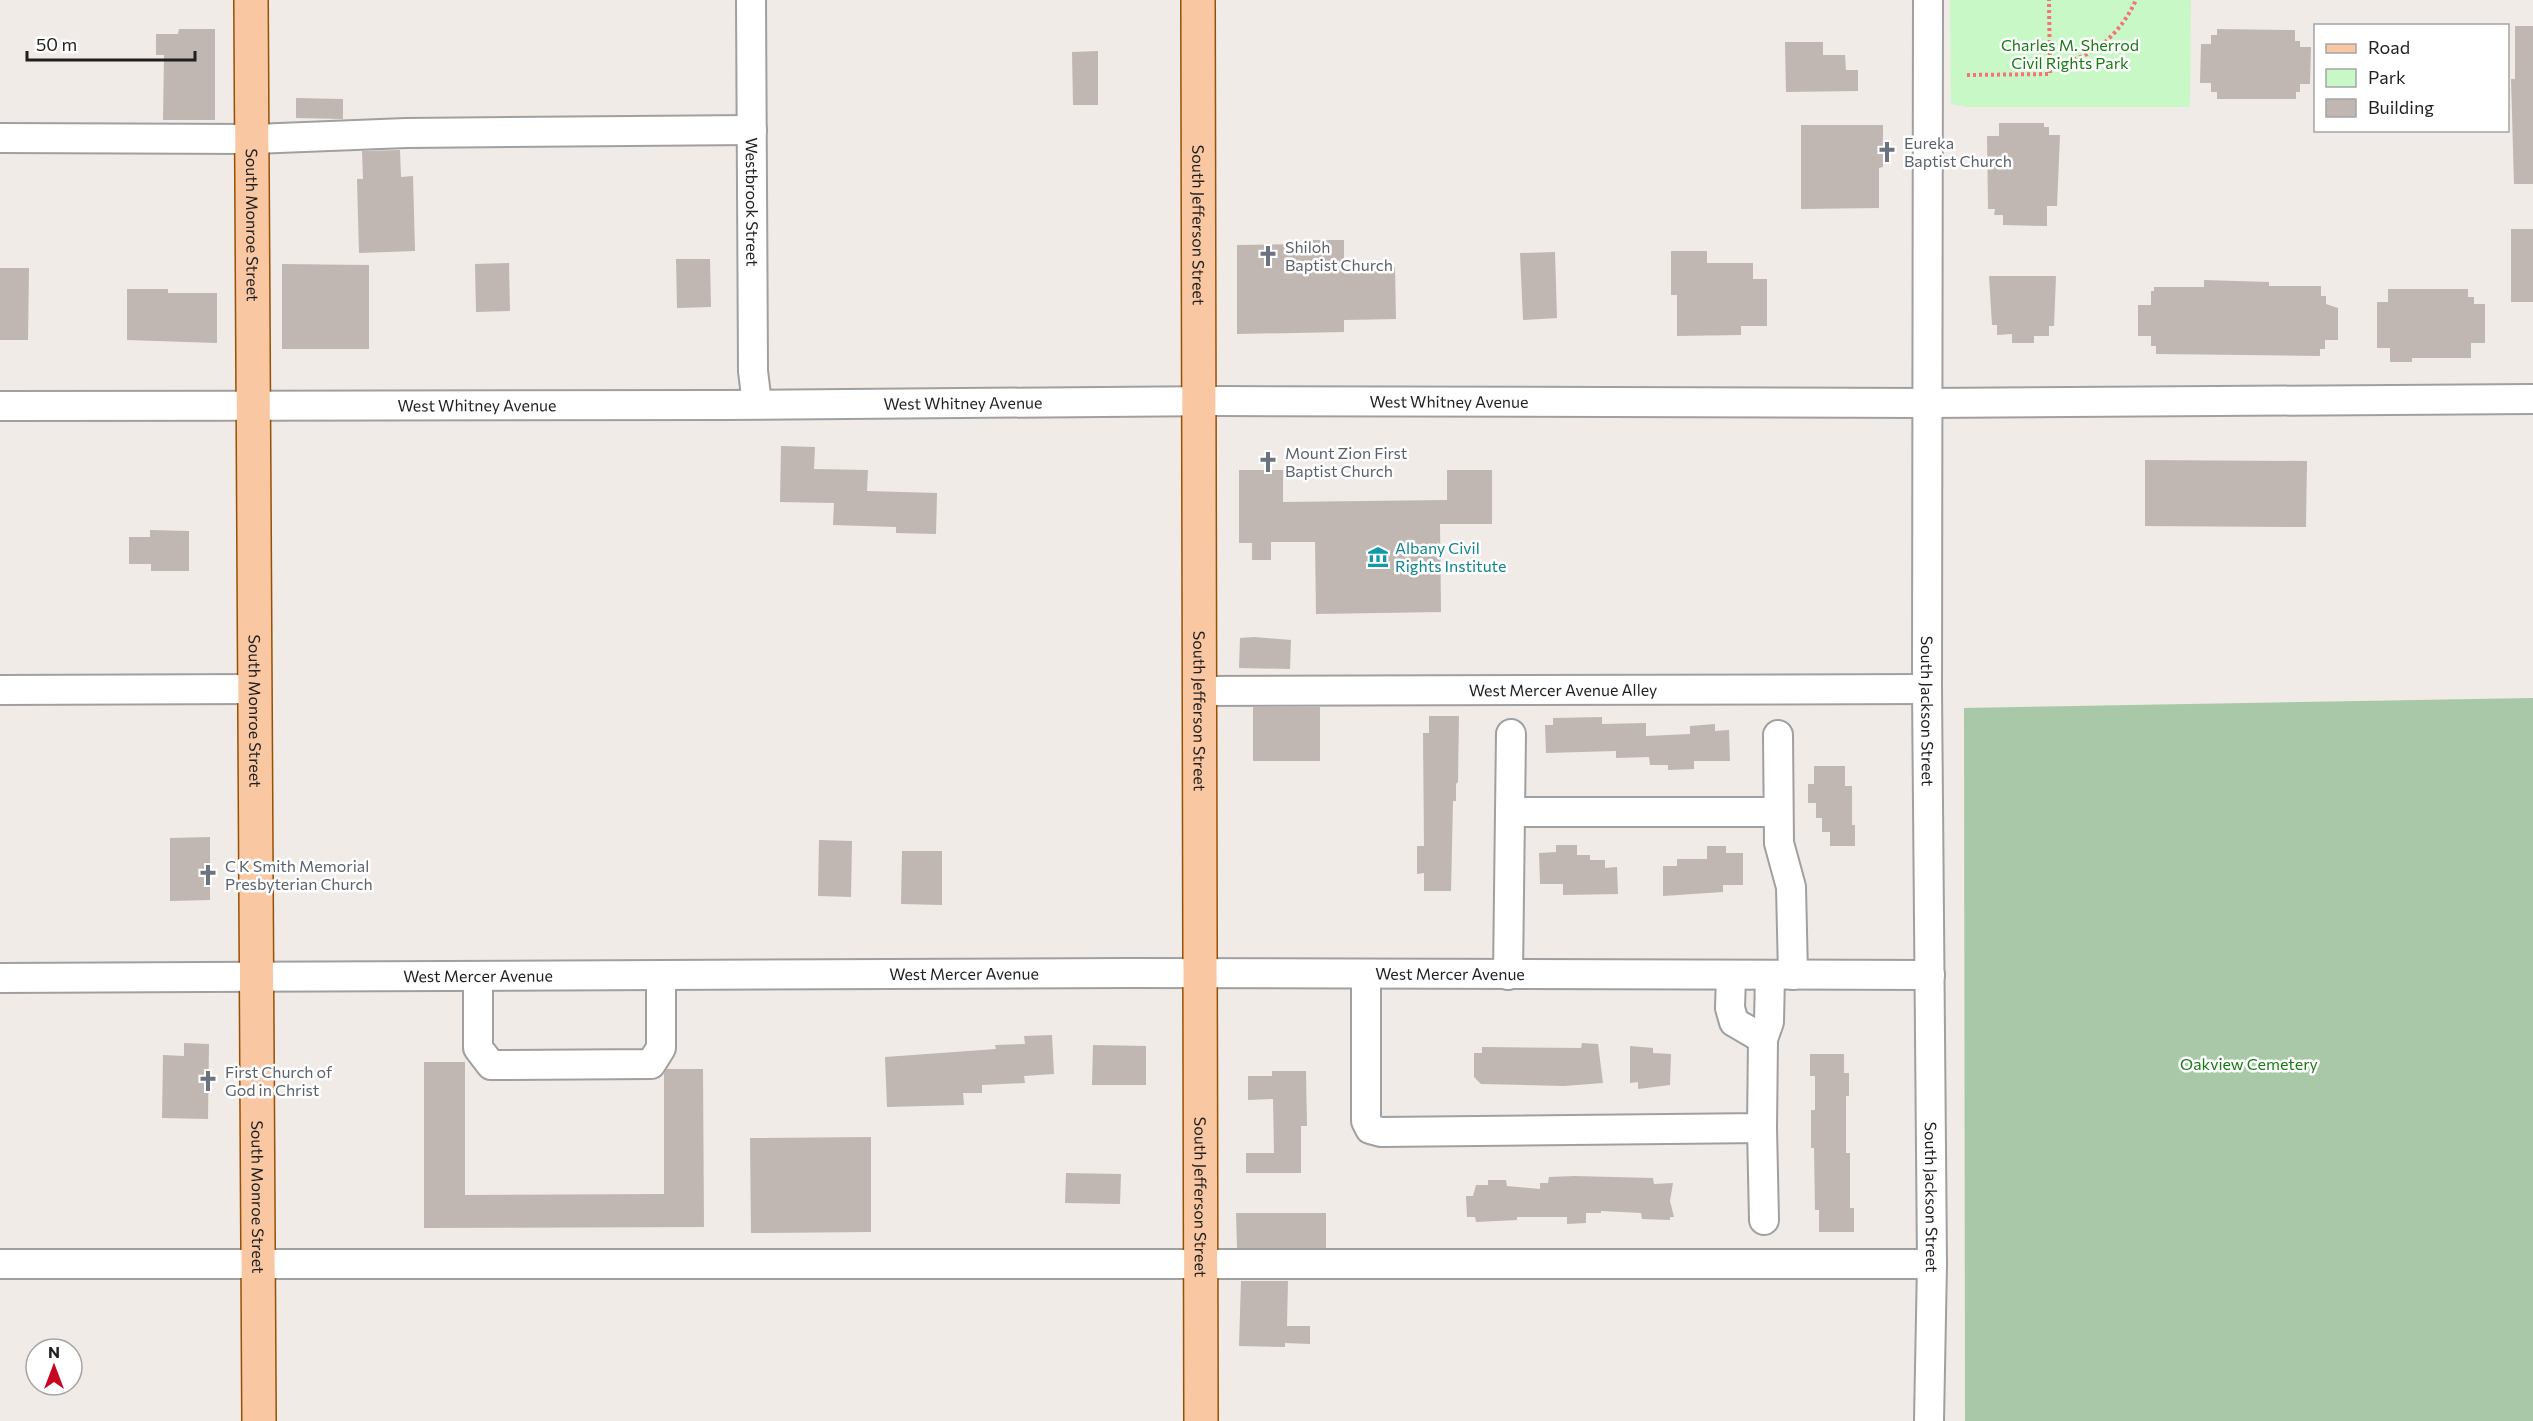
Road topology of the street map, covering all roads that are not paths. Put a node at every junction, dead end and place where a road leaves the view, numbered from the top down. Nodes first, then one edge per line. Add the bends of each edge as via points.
1 (251, 0) edge
2 (751, 0) edge
3 (1198, 0) edge
4 (1928, 0) edge
5 (752, 130) junction
6 (0, 138) edge
7 (252, 140) junction
8 (2533, 399) edge
9 (1199, 402) junction
10 (1927, 403) junction
11 (757, 404) junction
12 (0, 406) edge
13 (253, 406) junction
14 (255, 689) junction
15 (1927, 689) junction
16 (0, 690) edge
17 (1199, 691) junction
18 (1511, 734) dead end
19 (1778, 735) dead end
20 (1510, 812) junction
21 (1778, 812) junction
22 (1199, 974) junction
23 (1366, 975) junction
24 (1508, 975) junction
25 (1731, 975) junction
26 (1781, 975) junction
27 (1930, 975) junction
28 (478, 976) junction
29 (661, 976) junction
30 (0, 978) edge
31 (257, 979) junction
32 (1762, 1039) junction
33 (1762, 1128) junction
34 (1764, 1220) dead end
35 (0, 1264) edge
36 (1932, 1264) junction
37 (258, 1266) junction
38 (1203, 1266) junction
39 (259, 1421) edge
40 (1201, 1421) edge
41 (1929, 1421) edge

1 - 7 main road, South Monroe Street
2 - 5 street, Westbrook Street
3 - 9 main road, South Jefferson Street
4 - 10 street, South Jackson Street
5 - 7 street via 406,133
5 - 11 street, Westbrook Street via 753,370
6 - 7 street
7 - 13 main road, South Monroe Street
8 - 10 street, West Whitney Avenue
9 - 10 street, West Whitney Avenue
9 - 11 street, West Whitney Avenue
9 - 17 main road, South Jefferson Street
10 - 15 street, South Jackson Street
11 - 13 street, West Whitney Avenue
12 - 13 street, West Whitney Avenue
13 - 14 main road, South Monroe Street
14 - 16 street
14 - 31 main road, South Monroe Street
15 - 17 street, West Mercer Avenue Alley
15 - 27 street, South Jackson Street
17 - 22 main road, South Jefferson Street
18 - 20 street
19 - 21 street
20 - 21 street
20 - 24 street
21 - 26 street via 1779,843 1791,887
22 - 23 street, West Mercer Avenue
22 - 29 street, West Mercer Avenue
22 - 38 main road, South Jefferson Street
23 - 24 street, West Mercer Avenue
23 - 33 street via 1366,1120 1370,1130
24 - 25 street, West Mercer Avenue
25 - 26 street, West Mercer Avenue
25 - 32 street via 1730,1008 1734,1022
26 - 27 street, West Mercer Avenue
26 - 32 street
27 - 36 street, South Jackson Street
28 - 29 street, West Mercer Avenue
28 - 29 street via 478,1048 491,1065 502,1065 651,1064 661,1048
28 - 31 street, West Mercer Avenue
30 - 31 street, West Mercer Avenue
31 - 37 main road, South Monroe Street
32 - 33 street
33 - 34 street
35 - 37 street
36 - 38 street
36 - 41 street, South Jackson Street
37 - 38 street
37 - 39 main road, South Monroe Street
38 - 40 main road, South Jefferson Street

